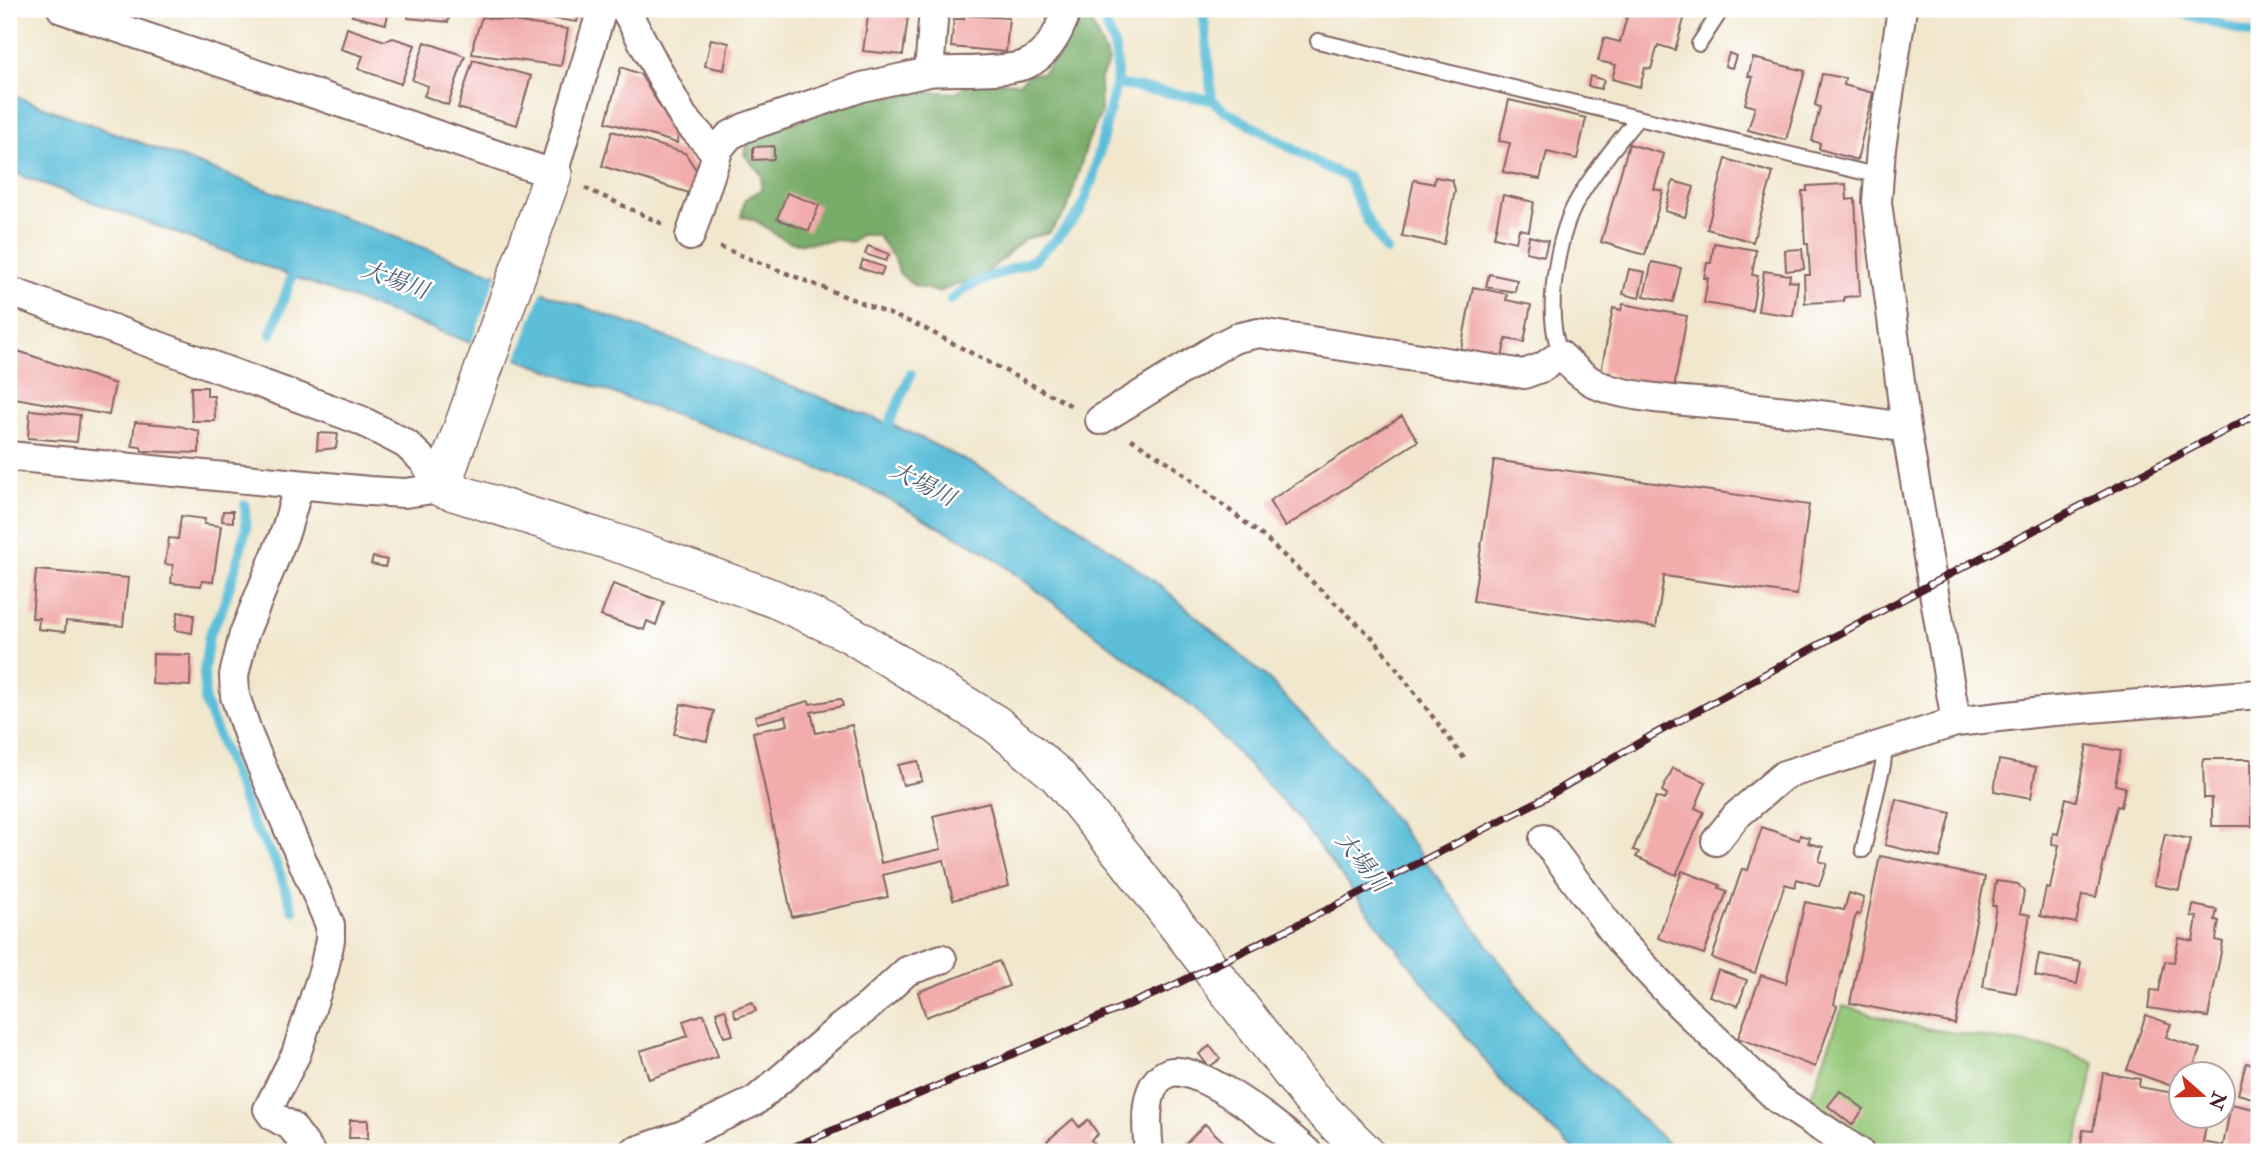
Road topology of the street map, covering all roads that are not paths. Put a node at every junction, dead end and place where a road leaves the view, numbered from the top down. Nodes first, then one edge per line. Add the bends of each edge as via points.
1 (62, 9) edge
2 (602, 9) edge
3 (625, 9) edge
4 (934, 9) edge
5 (1067, 9) edge
6 (1722, 9) edge
7 (1902, 9) edge
8 (1318, 41) dead end
9 (1699, 44) dead end
10 (929, 72) junction
11 (1638, 118) junction
12 (717, 153) junction
13 (1879, 176) junction
14 (551, 181) junction
15 (690, 236) road end
16 (9, 291) edge
17 (1560, 355) junction
18 (1100, 420) road end
19 (1906, 428) junction
20 (9, 456) edge
21 (299, 485) junction
22 (442, 488) junction
23 (2259, 694) edge
24 (1956, 722) junction
25 (1885, 744) junction
26 (1544, 839) dead end
27 (1716, 841) dead end
28 (1863, 850) dead end
29 (942, 959) dead end
30 (310, 1152) edge
31 (633, 1152) edge
32 (1149, 1152) edge
33 (1307, 1152) edge
34 (1365, 1152) edge
35 (1859, 1152) edge

1 - 14 street
2 - 14 street
3 - 12 street via 683,117
4 - 10 street
5 - 10 street via 1060,31 1045,51 1026,64
6 - 9 lane
7 - 13 street
8 - 11 lane
10 - 12 street via 862,87 744,128 729,136
11 - 13 lane
11 - 17 lane via 1576,203 1560,247 1554,293
12 - 15 street
13 - 19 street via 1877,202
14 - 22 street
16 - 22 street via 360,420 406,444
17 - 18 street via 1524,374 1259,332 1222,345
17 - 19 street via 1599,386 1625,392
19 - 24 street
20 - 21 street
21 - 22 street via 405,493
21 - 30 street via 244,634 234,675 235,696 249,737 330,925 324,969 296,1054 268,1109 291,1126
22 - 34 street via 775,599 850,634 996,724 1057,775 1311,1099
23 - 24 street
24 - 25 street
25 - 27 street via 1784,775 1736,816
25 - 28 lane
26 - 35 street via 1622,943 1681,1006 1778,1099
29 - 31 street via 907,971 755,1101 683,1135
32 - 33 street via 1149,1096 1167,1073 1178,1072 1248,1104

